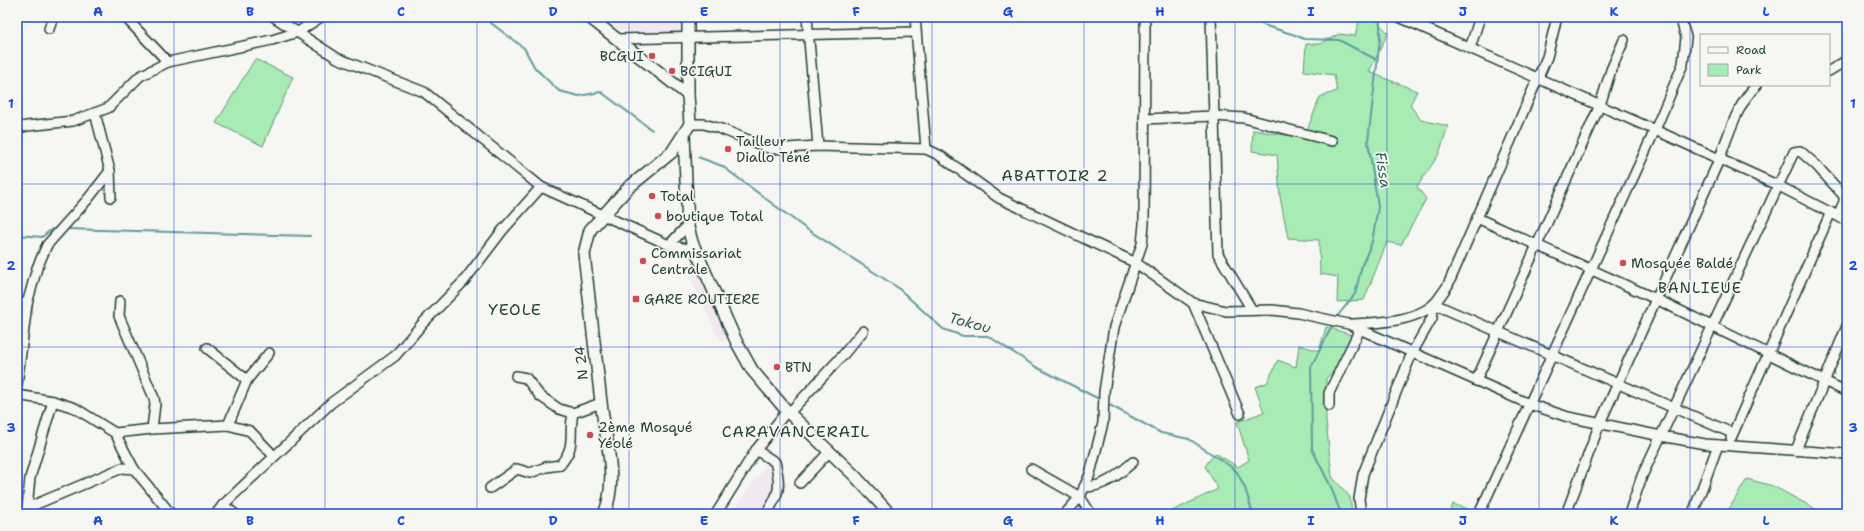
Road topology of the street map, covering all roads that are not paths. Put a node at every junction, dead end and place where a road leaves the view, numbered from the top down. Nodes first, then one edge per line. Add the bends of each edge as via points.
1 (53, 17) edge
2 (125, 17) edge
3 (274, 17) edge
4 (321, 17) edge
5 (588, 17) edge
6 (688, 17) edge
7 (807, 17) edge
8 (915, 17) edge
9 (1211, 17) edge
10 (1399, 17) edge
11 (1480, 17) edge
12 (1557, 17) edge
13 (1680, 17) edge
14 (1145, 23) dead end
15 (48, 29) dead end
16 (298, 32) junction
17 (915, 32) junction
18 (807, 34) junction
19 (688, 37) junction
20 (617, 39) junction
21 (1624, 40) dead end
22 (1470, 48) junction
23 (1847, 60) edge
24 (168, 62) junction
25 (1830, 70) edge
26 (1538, 79) junction
27 (1756, 86) edge
28 (688, 95) junction
29 (1600, 105) junction
30 (94, 113) junction
31 (1214, 116) junction
32 (1144, 119) junction
33 (690, 124) junction
34 (17, 128) edge
35 (1655, 130) junction
36 (684, 135) junction
37 (1332, 141) dead end
38 (818, 146) junction
39 (926, 149) junction
40 (1719, 160) junction
41 (110, 171) junction
42 (1777, 186) junction
43 (541, 187) junction
44 (111, 197) dead end
45 (604, 214) junction
46 (1834, 214) junction
47 (1477, 218) junction
48 (1847, 221) edge
49 (688, 225) junction
50 (669, 245) junction
51 (1537, 245) junction
52 (694, 247) junction
53 (1136, 263) junction
54 (1591, 269) junction
55 (1656, 299) junction
56 (120, 301) dead end
57 (17, 302) edge
58 (1194, 303) junction
59 (27, 304) junction
60 (1434, 304) junction
61 (1252, 310) junction
62 (1348, 324) junction
63 (1712, 326) junction
64 (1847, 326) edge
65 (1360, 329) junction
66 (862, 331) dead end
67 (1498, 332) junction
68 (207, 348) dead end
69 (269, 353) dead end
70 (1412, 353) junction
71 (1768, 353) junction
72 (1552, 354) junction
73 (516, 376) dead end
74 (247, 380) junction
75 (1476, 381) junction
76 (1825, 381) junction
77 (1618, 384) junction
78 (17, 385) edge
79 (1847, 392) edge
80 (17, 395) edge
81 (53, 401) junction
82 (601, 403) junction
83 (1529, 404) junction
84 (1329, 406) dead end
85 (1674, 408) junction
86 (788, 412) junction
87 (573, 413) junction
88 (1240, 414) dead end
89 (1600, 423) junction
90 (228, 425) junction
91 (152, 429) junction
92 (115, 433) junction
93 (1732, 433) junction
94 (1661, 436) junction
95 (1723, 445) junction
96 (756, 450) junction
97 (1796, 450) junction
98 (829, 452) junction
99 (1847, 454) edge
100 (274, 456) junction
101 (1133, 462) dead end
102 (134, 469) junction
103 (1031, 469) dead end
104 (800, 483) dead end
105 (1084, 487) junction
106 (490, 488) dead end
107 (1080, 497) junction
108 (223, 505) junction
109 (25, 511) edge
110 (1694, 512) dead end
111 (171, 514) edge
112 (216, 514) edge
113 (235, 514) edge
114 (604, 514) edge
115 (716, 514) edge
116 (766, 514) edge
117 (890, 514) edge
118 (1065, 514) edge
119 (1091, 514) edge
120 (1361, 514) edge
121 (1479, 514) edge
122 (1566, 514) edge
123 (1629, 514) edge

1 - 15 street
2 - 24 street
3 - 16 street
4 - 16 street
5 - 20 main road
6 - 19 main road
7 - 18 street
8 - 17 street
9 - 31 street
10 - 22 street
11 - 22 street
12 - 26 street via 1547,57
13 - 35 street via 1686,37 1683,64
14 - 32 street
16 - 24 street
16 - 43 street via 337,58 424,92
17 - 18 street
17 - 39 street
18 - 19 street
18 - 38 street
19 - 20 street
19 - 28 main road
20 - 28 main road
21 - 29 street
22 - 26 street
23 - 25 street
24 - 30 street via 140,76 108,108
26 - 29 street
26 - 47 street
27 - 40 street via 1735,120
28 - 33 main road
29 - 35 street
29 - 51 street
30 - 34 street via 73,121
30 - 41 street
31 - 32 street
31 - 37 street via 1244,118
31 - 61 street via 1218,254
32 - 53 street via 1144,224 1142,244
33 - 36 main road, N 24
33 - 38 street via 704,124 721,129 771,149
35 - 40 street
35 - 54 street
36 - 45 main road, N 24 via 672,152 628,188
36 - 49 main road
38 - 39 street
39 - 53 street via 939,155 999,198
40 - 42 street
40 - 55 street
41 - 44 street
41 - 59 street via 47,245 37,268
42 - 46 street
42 - 46 street via 1794,152 1800,151 1844,196 1844,202
42 - 63 street
43 - 45 street
43 - 100 street via 502,231 464,281 395,356 331,403
45 - 50 street
45 - 82 main road, N 24 via 590,230 584,254
46 - 48 street
46 - 71 street
47 - 51 street
47 - 60 street via 1448,285
49 - 50 street
49 - 52 main road
50 - 52 street
51 - 54 street
51 - 67 street
52 - 86 main road via 737,343 752,370
53 - 58 street
53 - 105 street via 1114,327 1104,392 1103,423 1090,474
54 - 55 street
54 - 72 street
55 - 63 street
55 - 77 street
56 - 91 street via 119,316 154,398
57 - 59 street
58 - 61 street via 1226,311
58 - 88 street
59 - 78 street
60 - 62 street via 1421,312 1388,323
60 - 67 street
60 - 70 street via 1432,318
61 - 62 street via 1298,313
62 - 65 street
63 - 71 street
63 - 85 street
64 - 76 street
65 - 70 street
65 - 84 street via 1329,393
66 - 86 street via 843,355
67 - 72 street
67 - 75 street
68 - 74 street
69 - 74 street
70 - 75 street
70 - 120 street via 1363,474 1359,499
71 - 76 street
71 - 93 street
72 - 77 street
72 - 83 street
73 - 87 street via 526,378 540,396 559,409
74 - 90 street
75 - 83 street
76 - 79 street
76 - 97 street
77 - 85 street
77 - 89 street
80 - 81 street
81 - 92 street via 75,408
81 - 109 street via 30,478
82 - 87 street
82 - 114 main road, N 24 via 610,465 610,488
83 - 89 street via 1568,417
83 - 121 street
85 - 93 street
85 - 94 street
86 - 96 street
86 - 98 main road
87 - 106 street via 570,450 560,465 530,473 517,469
89 - 94 street
89 - 122 street
90 - 91 street
90 - 100 street via 250,431
91 - 92 street
92 - 102 street
93 - 95 street
94 - 95 street
94 - 123 street via 1642,476
95 - 97 street
95 - 110 street
96 - 115 street
96 - 116 street via 775,462 780,482 776,499
97 - 99 street
98 - 104 street
98 - 117 main road
100 - 108 street
101 - 105 street via 1110,480 1096,487
102 - 109 street via 122,468
102 - 111 street
103 - 107 street
105 - 107 street
107 - 118 street
107 - 119 street
108 - 112 street
108 - 113 street

